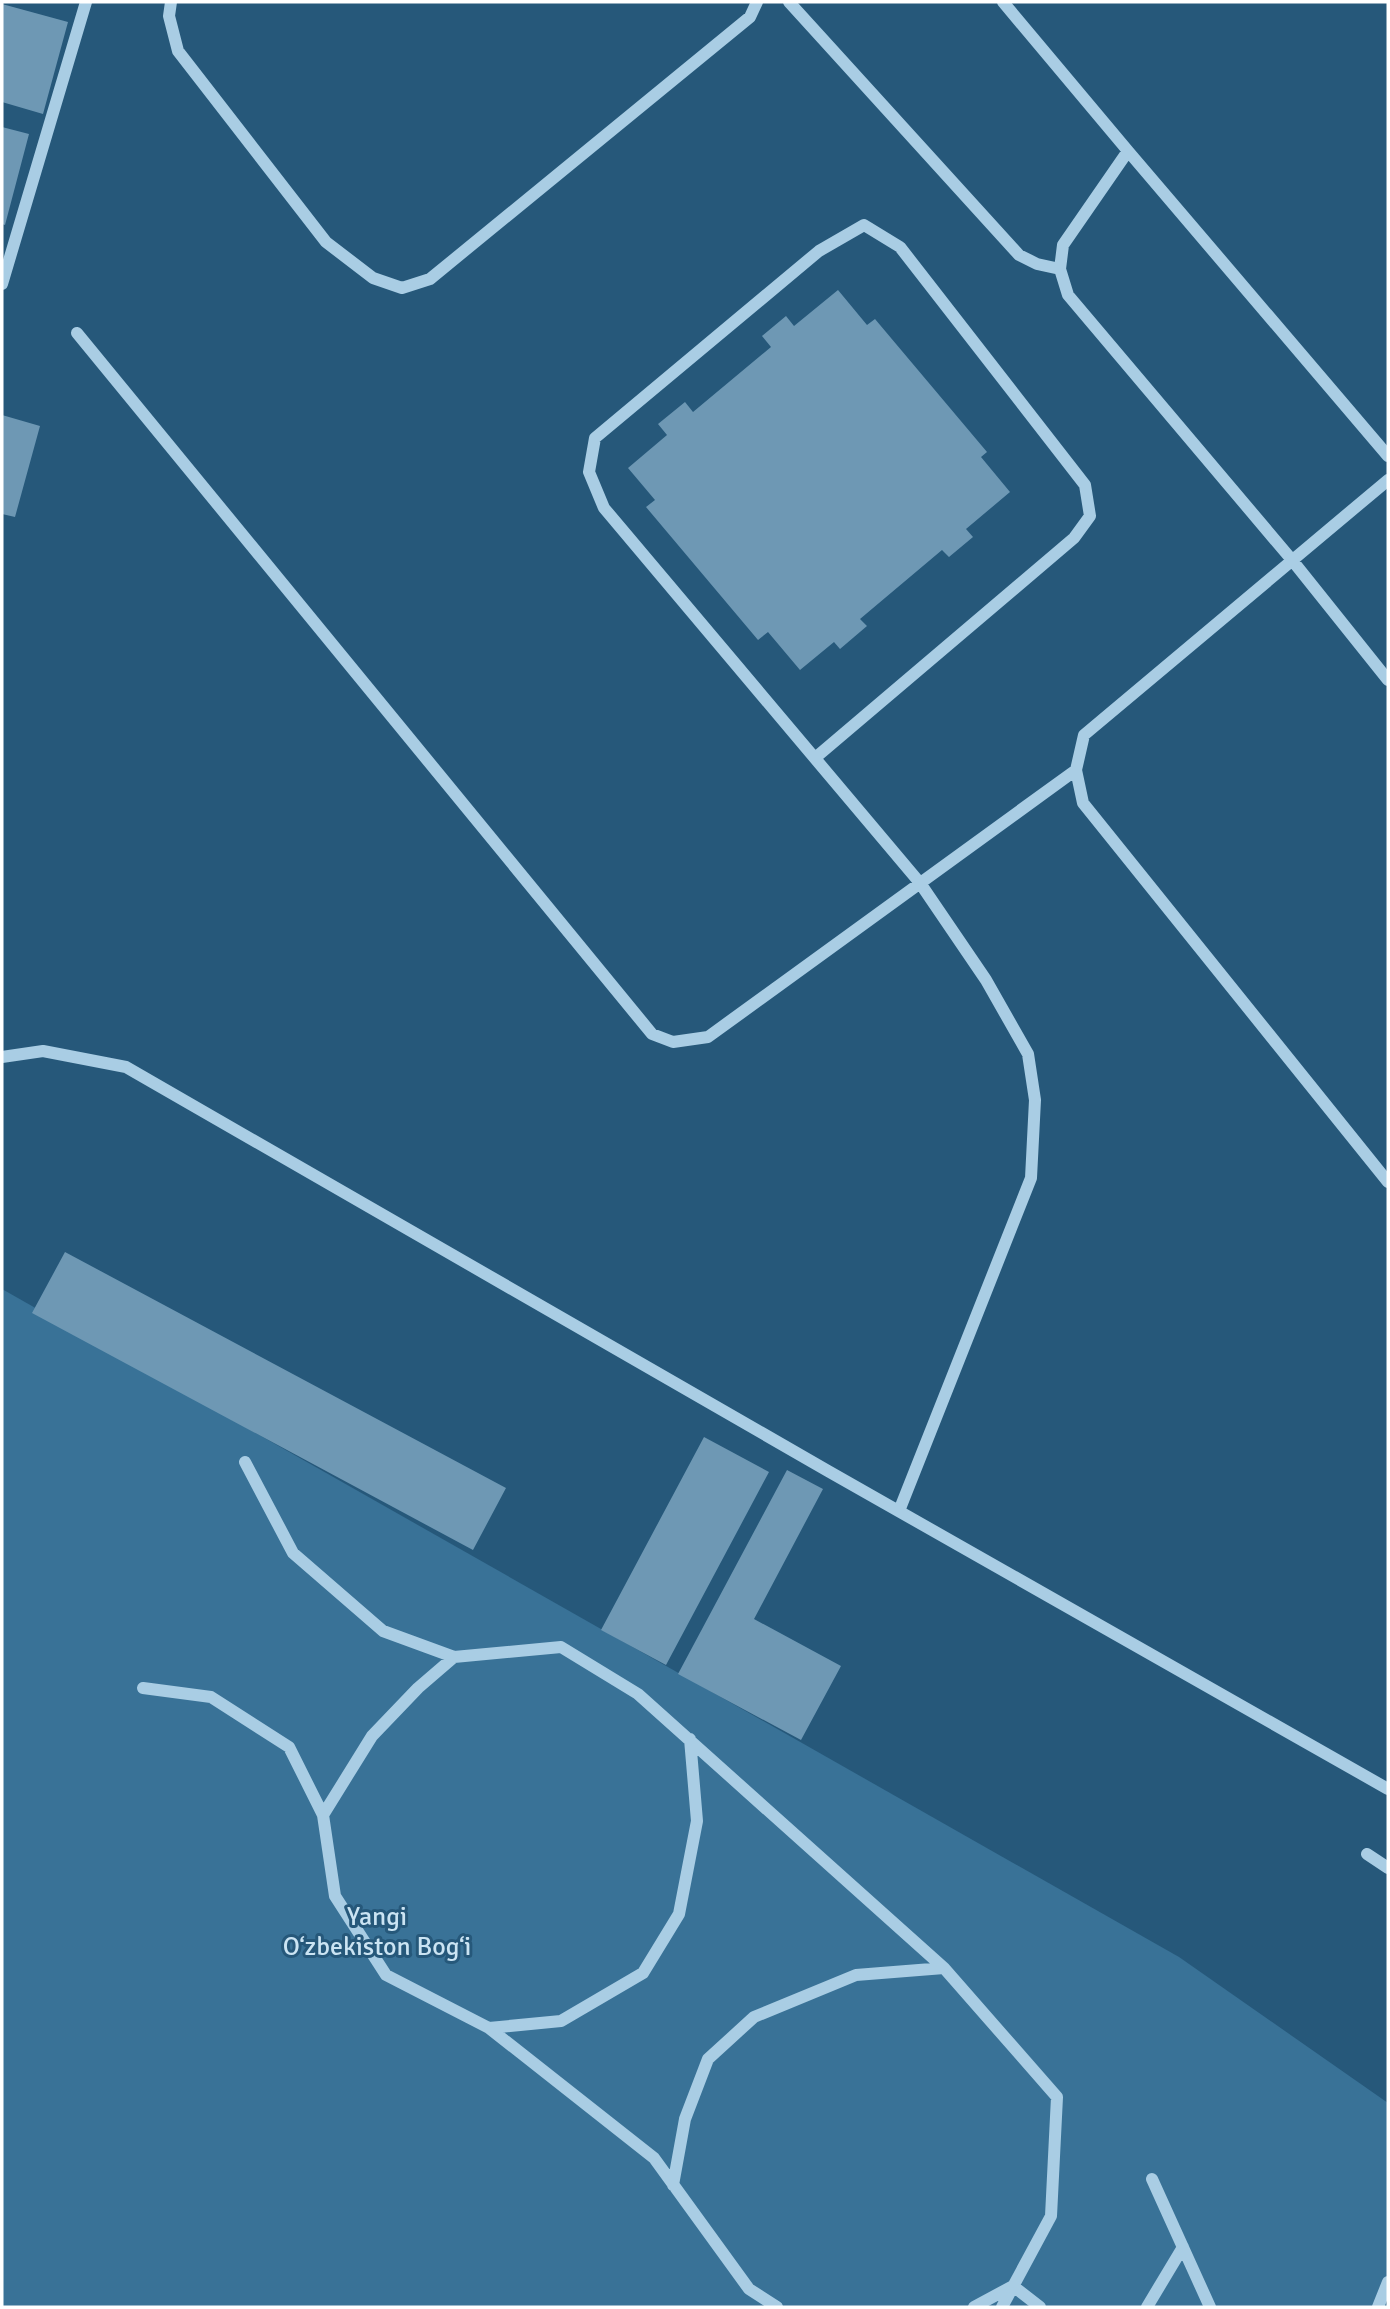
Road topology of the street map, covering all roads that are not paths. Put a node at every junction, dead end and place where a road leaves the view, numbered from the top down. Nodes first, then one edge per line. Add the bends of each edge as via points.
1 (86, 2) edge
2 (171, 2) edge
3 (757, 2) edge
4 (789, 2) edge
5 (1003, 2) edge
6 (1128, 151) junction
7 (1060, 269) junction
8 (2, 284) edge
9 (77, 332) dead end
10 (1388, 456) edge
11 (1388, 480) edge
12 (1292, 561) junction
13 (1388, 681) edge
14 (815, 758) junction
15 (1076, 770) junction
16 (920, 883) junction
17 (2, 1057) edge
18 (1388, 1182) edge
19 (245, 1462) dead end
20 (899, 1511) junction
21 (454, 1657) junction
22 (143, 1688) dead end
23 (690, 1740) junction
24 (1388, 1789) edge
25 (323, 1815) junction
26 (1367, 1854) dead end
27 (1388, 1868) edge
28 (944, 1968) junction
29 (489, 2028) junction
30 (1152, 2179) dead end
31 (673, 2185) junction
32 (1183, 2247) junction
33 (1388, 2282) edge
34 (1013, 2286) junction
35 (777, 2307) edge
36 (974, 2307) edge
37 (1002, 2307) edge
38 (1040, 2307) edge
39 (1147, 2307) edge
40 (1210, 2307) edge
41 (1378, 2307) edge

1 - 8 street
2 - 3 street via 169,16 178,51 326,242 373,278 402,288 430,279 750,17
4 - 7 street via 1019,255
5 - 6 street
6 - 7 street via 1063,245
6 - 10 street
7 - 12 street via 1068,295
9 - 16 street via 652,1034 673,1042 708,1037
11 - 12 street
12 - 13 street
12 - 15 street via 1084,735
14 - 14 street via 604,508 590,472 595,438 819,251 864,225 900,247 1085,485 1090,516 1074,538
14 - 16 street
15 - 16 street
15 - 18 street via 1083,803
16 - 20 street via 986,980 1028,1054 1035,1100 1031,1178
17 - 20 street via 43,1051 126,1067
19 - 21 street via 293,1553 383,1631
20 - 24 street
21 - 23 street via 561,1647 639,1693
21 - 25 street via 372,1736
22 - 25 street via 211,1696 289,1747
23 - 28 street
23 - 29 street via 697,1821 679,1914 643,1973 561,2021
25 - 29 street via 335,1896 386,1975
26 - 27 street
28 - 31 street via 856,1975 754,2017 708,2059 685,2119
28 - 34 street via 1057,2097 1051,2216
29 - 31 street via 654,2158
30 - 32 street
31 - 35 street via 749,2288
32 - 39 street
32 - 40 street
33 - 41 street
34 - 36 street
34 - 37 street
34 - 38 street

